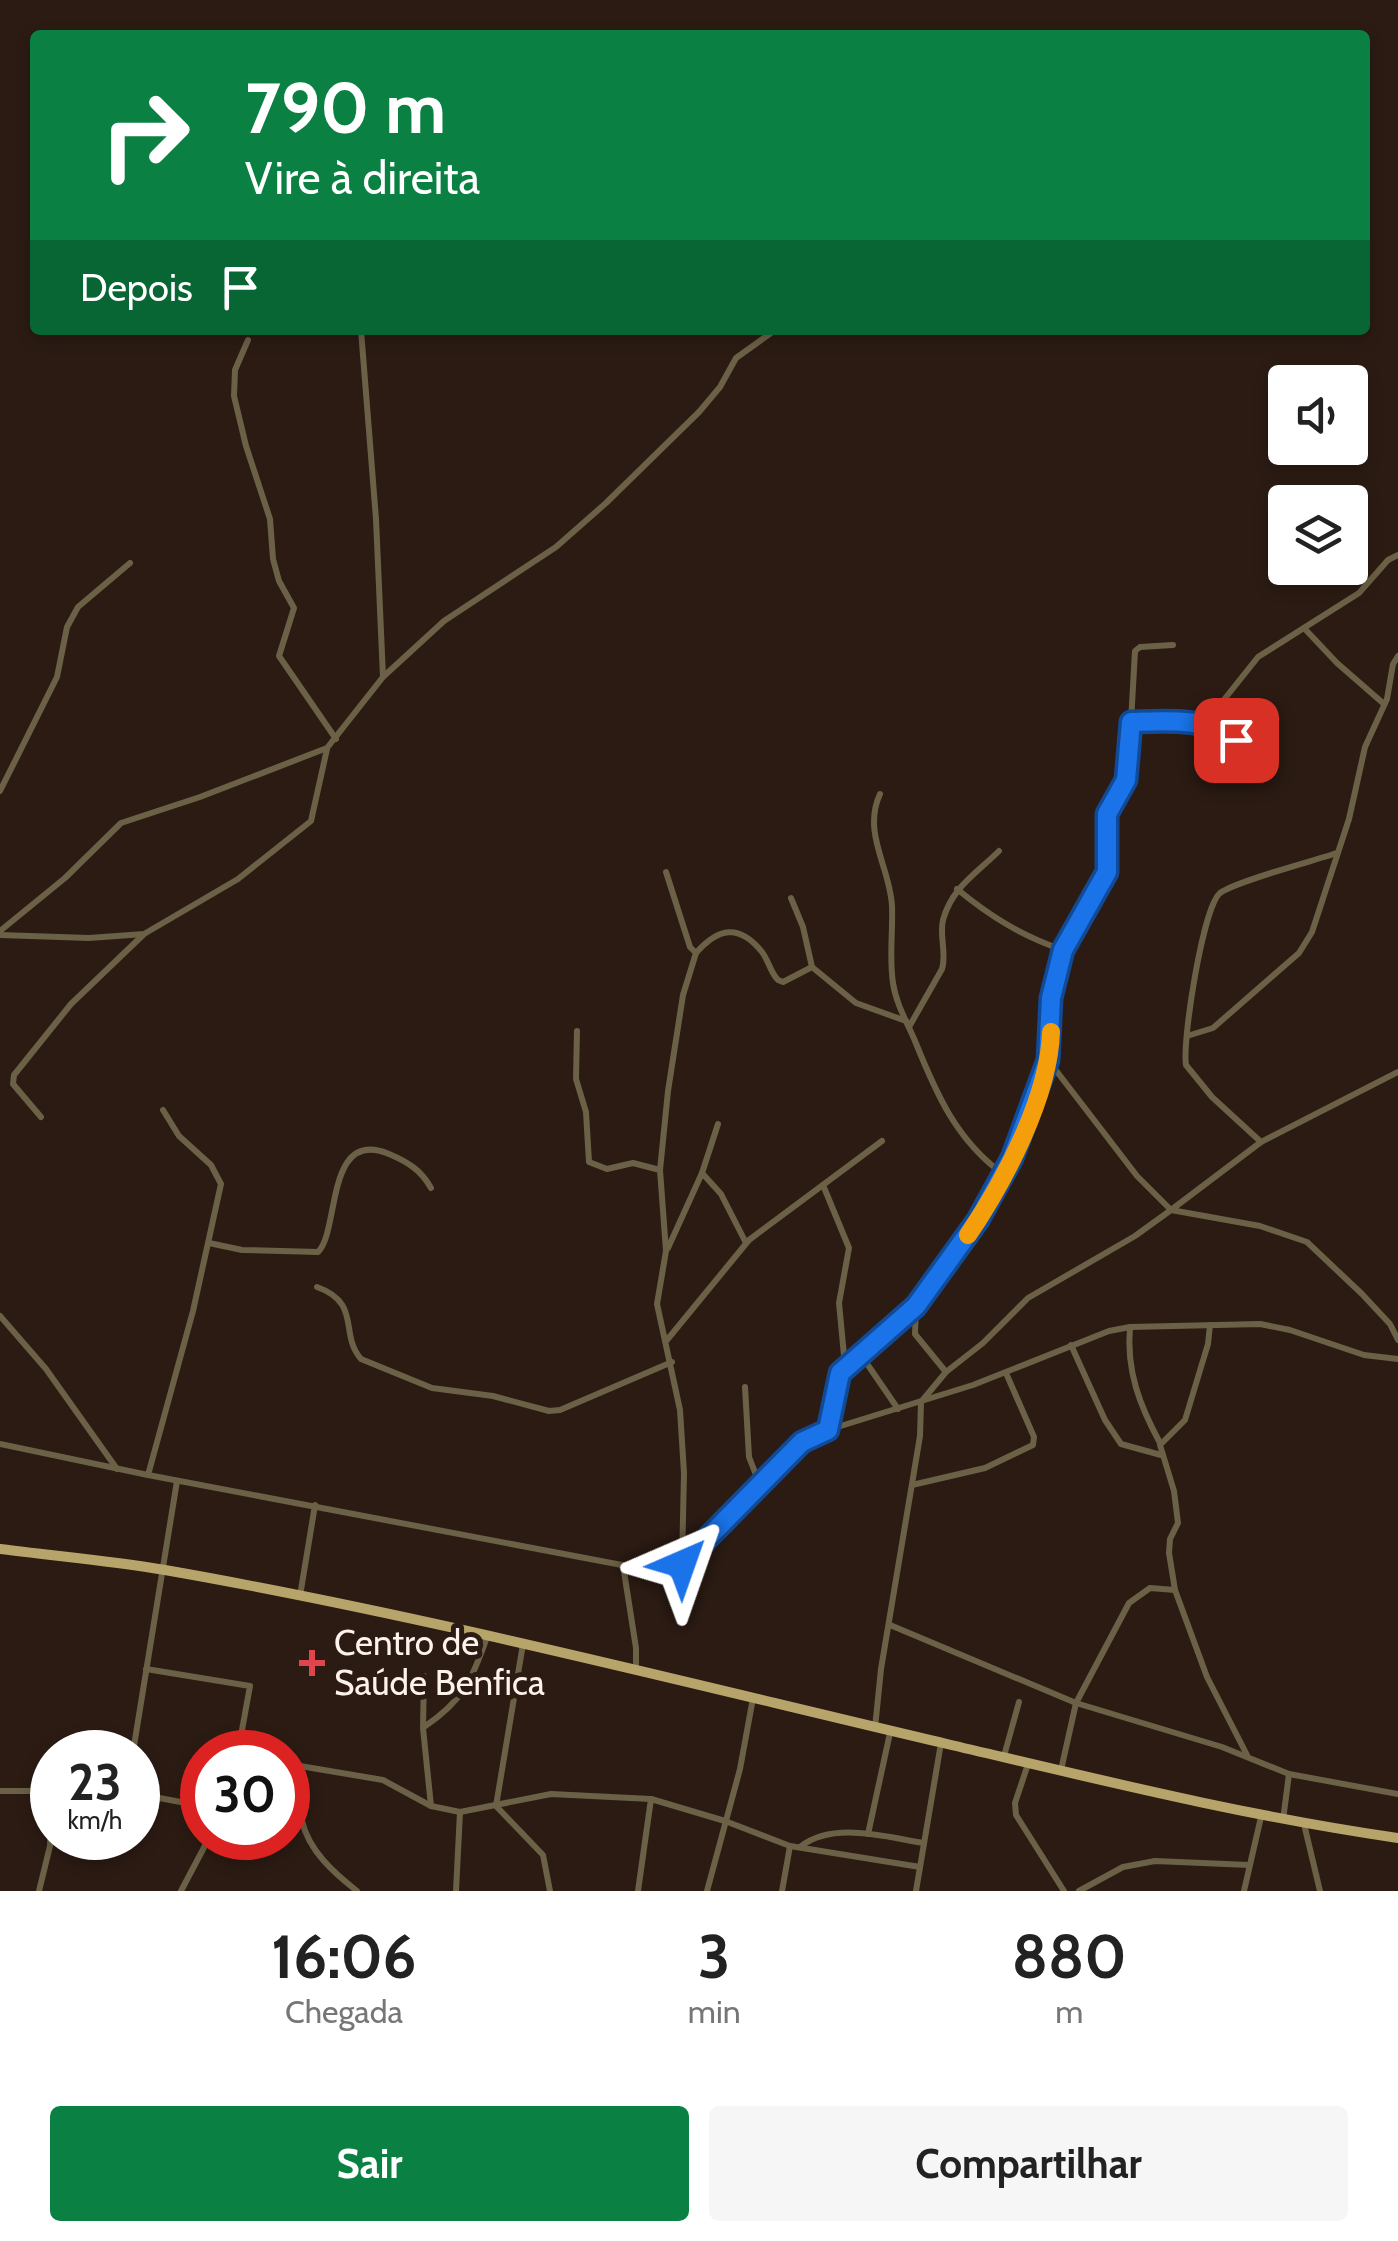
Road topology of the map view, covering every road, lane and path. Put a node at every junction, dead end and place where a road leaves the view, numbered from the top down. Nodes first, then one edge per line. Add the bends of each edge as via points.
1 (361, 335) edge
2 (767, 335) edge
3 (248, 340) dead end
4 (1398, 554) edge
5 (130, 563) dead end
6 (1304, 628) junction
7 (1172, 645) dead end
8 (1398, 656) edge
9 (383, 676) junction
10 (1384, 704) junction
11 (1131, 722) junction
12 (1203, 726) junction
13 (336, 739) junction
14 (1236, 740) dead end
15 (327, 748) junction
16 (0, 790) edge
17 (880, 794) dead end
18 (999, 850) dead end
19 (1338, 853) junction
20 (666, 872) dead end
21 (958, 889) junction
22 (792, 898) dead end
23 (0, 933) edge
24 (144, 934) junction
25 (1063, 950) junction
26 (696, 953) junction
27 (812, 967) junction
28 (907, 1024) junction
29 (577, 1031) dead end
30 (1187, 1036) junction
31 (1048, 1060) junction
32 (1398, 1072) edge
33 (163, 1110) dead end
34 (41, 1117) dead end
35 (718, 1124) dead end
36 (882, 1141) dead end
37 (1260, 1142) junction
38 (660, 1170) junction
39 (702, 1174) junction
40 (1003, 1174) junction
41 (824, 1185) junction
42 (431, 1188) dead end
43 (1171, 1210) junction
44 (746, 1243) junction
45 (210, 1244) junction
46 (666, 1251) junction
47 (317, 1287) dead end
48 (916, 1306) junction
49 (0, 1316) edge
50 (896, 1324) junction
51 (1210, 1325) junction
52 (1130, 1327) junction
53 (915, 1334) junction
54 (667, 1340) junction
55 (1398, 1340) edge
56 (1071, 1345) junction
57 (861, 1355) junction
58 (1398, 1359) edge
59 (672, 1362) junction
60 (846, 1366) junction
61 (946, 1372) junction
62 (1006, 1373) junction
63 (744, 1387) dead end
64 (921, 1402) junction
65 (898, 1409) junction
66 (828, 1430) junction
67 (1160, 1443) junction
68 (0, 1444) edge
69 (1162, 1455) junction
70 (117, 1469) junction
71 (148, 1476) junction
72 (177, 1481) junction
73 (760, 1485) junction
74 (912, 1485) junction
75 (315, 1505) junction
76 (0, 1550) edge
77 (682, 1564) junction
78 (623, 1565) junction
79 (162, 1570) junction
80 (1175, 1590) junction
81 (300, 1596) junction
82 (890, 1626) junction
83 (487, 1637) junction
84 (523, 1644) junction
85 (146, 1669) junction
86 (636, 1671) junction
87 (424, 1676) dead end
88 (753, 1698) junction
89 (1019, 1702) dead end
90 (1076, 1704) junction
91 (423, 1728) junction
92 (875, 1729) junction
93 (136, 1730) edge
94 (243, 1730) edge
95 (890, 1733) junction
96 (941, 1743) junction
97 (1248, 1756) junction
98 (1004, 1758) junction
99 (1028, 1764) junction
100 (310, 1768) edge
101 (1061, 1771) junction
102 (1290, 1774) junction
103 (0, 1791) edge
104 (30, 1791) edge
105 (1398, 1794) edge
106 (651, 1800) junction
107 (432, 1806) junction
108 (496, 1806) junction
109 (460, 1812) junction
110 (1261, 1817) junction
111 (725, 1820) junction
112 (1283, 1821) junction
113 (1304, 1824) junction
114 (868, 1835) junction
115 (1398, 1838) edge
116 (310, 1839) edge
117 (924, 1843) junction
118 (790, 1846) junction
119 (800, 1848) junction
120 (47, 1860) edge
121 (197, 1860) edge
122 (1249, 1865) junction
123 (920, 1867) junction
124 (39, 1891) edge
125 (181, 1891) edge
126 (356, 1891) edge
127 (456, 1891) edge
128 (550, 1891) edge
129 (638, 1891) edge
130 (707, 1891) edge
131 (782, 1891) edge
132 (916, 1891) edge
133 (1064, 1891) edge
134 (1079, 1891) edge
135 (1244, 1891) edge
136 (1320, 1891) edge

1 - 9 street
2 - 9 street via 736,358 699,412 606,504 556,547 444,621
3 - 13 street via 235,370 234,396 270,519 272,559 294,608 280,656
4 - 6 street via 1364,589
5 - 16 street via 78,607 57,677
6 - 10 street
6 - 12 street via 1258,657
7 - 11 street via 1135,651
8 - 10 street
9 - 13 street
10 - 19 street via 1365,747
11 - 12 street
11 - 25 street via 1126,780 1107,814 1107,872
12 - 14 street
13 - 15 street
15 - 23 street via 122,823
15 - 24 street via 311,821 238,880
17 - 28 street via 873,832 892,907 894,988
18 - 21 street
19 - 30 street via 1299,953 1213,1028
19 - 30 street via 1216,897
20 - 26 street
21 - 25 street via 1006,927
21 - 28 street via 942,922 946,959
22 - 27 street
23 - 24 street
24 - 34 street via 72,1004 14,1075 13,1084
25 - 31 street via 1051,998
26 - 27 street via 710,938 737,932 762,952 778,980
26 - 38 street via 683,994
27 - 28 street via 856,1003
28 - 40 street via 948,1116
29 - 38 street via 576,1079 589,1162
30 - 37 street via 1190,1073
31 - 40 street
31 - 43 street
32 - 37 street
33 - 45 street via 218,1175
35 - 39 street
36 - 41 street
37 - 43 street
38 - 46 street
39 - 44 street via 721,1194
39 - 46 street
40 - 48 street
41 - 44 street
41 - 60 street via 850,1248 839,1303
42 - 45 street via 423,1173 400,1158 364,1152 336,1182 326,1243 318,1252
43 - 55 street via 1307,1242 1390,1324
43 - 61 street via 1028,1298
44 - 54 street
45 - 71 street
46 - 54 street via 657,1304
47 - 59 street via 339,1298 362,1359 450,1393 560,1410
48 - 50 street
48 - 53 street
49 - 70 street
50 - 53 street
50 - 57 street
51 - 52 street
51 - 58 street via 1260,1324
51 - 67 street via 1185,1420
52 - 56 street
52 - 67 street via 1128,1361
53 - 61 street
54 - 59 street
56 - 62 street
56 - 69 street via 1121,1444
57 - 60 street
57 - 65 street
59 - 77 street via 684,1473
60 - 66 street
61 - 64 street
62 - 64 street
62 - 74 street via 1033,1445 986,1468
63 - 73 street via 749,1458
64 - 65 street
64 - 74 street
65 - 66 street
66 - 73 street via 802,1442
67 - 69 street
68 - 70 street
69 - 80 street via 1178,1523 1169,1553
70 - 71 street
71 - 72 street
72 - 75 street
72 - 79 street
73 - 77 street
74 - 82 street
75 - 78 street
75 - 81 street
76 - 79 main road
77 - 78 street via 664,1573
78 - 86 street
79 - 81 main road
79 - 85 street
80 - 90 street via 1150,1588 1130,1603
80 - 97 street
81 - 83 main road
82 - 90 street
82 - 92 street
83 - 84 main road
83 - 91 street via 459,1700
84 - 86 main road
84 - 108 street
85 - 93 street
85 - 94 street via 250,1686
86 - 88 main road
87 - 91 street
88 - 92 main road
88 - 111 street
89 - 98 street
90 - 97 street
90 - 101 street
91 - 107 street
92 - 95 main road
95 - 96 main road
95 - 114 street
96 - 98 main road
96 - 117 street
97 - 102 street
98 - 99 main road
99 - 101 main road
99 - 133 street via 1016,1815
100 - 107 street via 382,1780
101 - 110 main road
102 - 105 street
102 - 112 street
103 - 104 street
106 - 108 street via 551,1794
106 - 111 street
106 - 129 street
107 - 109 street
108 - 109 street
108 - 128 street via 543,1856
109 - 127 street
110 - 112 main road
110 - 122 street
111 - 118 street
111 - 130 street
112 - 113 main road
113 - 115 main road
113 - 136 street
114 - 117 street
114 - 119 street via 826,1834
116 - 126 street
117 - 123 street
118 - 119 street
118 - 131 street
119 - 123 street
120 - 124 street
121 - 125 street
122 - 134 street via 1155,1860 1124,1867
122 - 135 street
123 - 132 street

